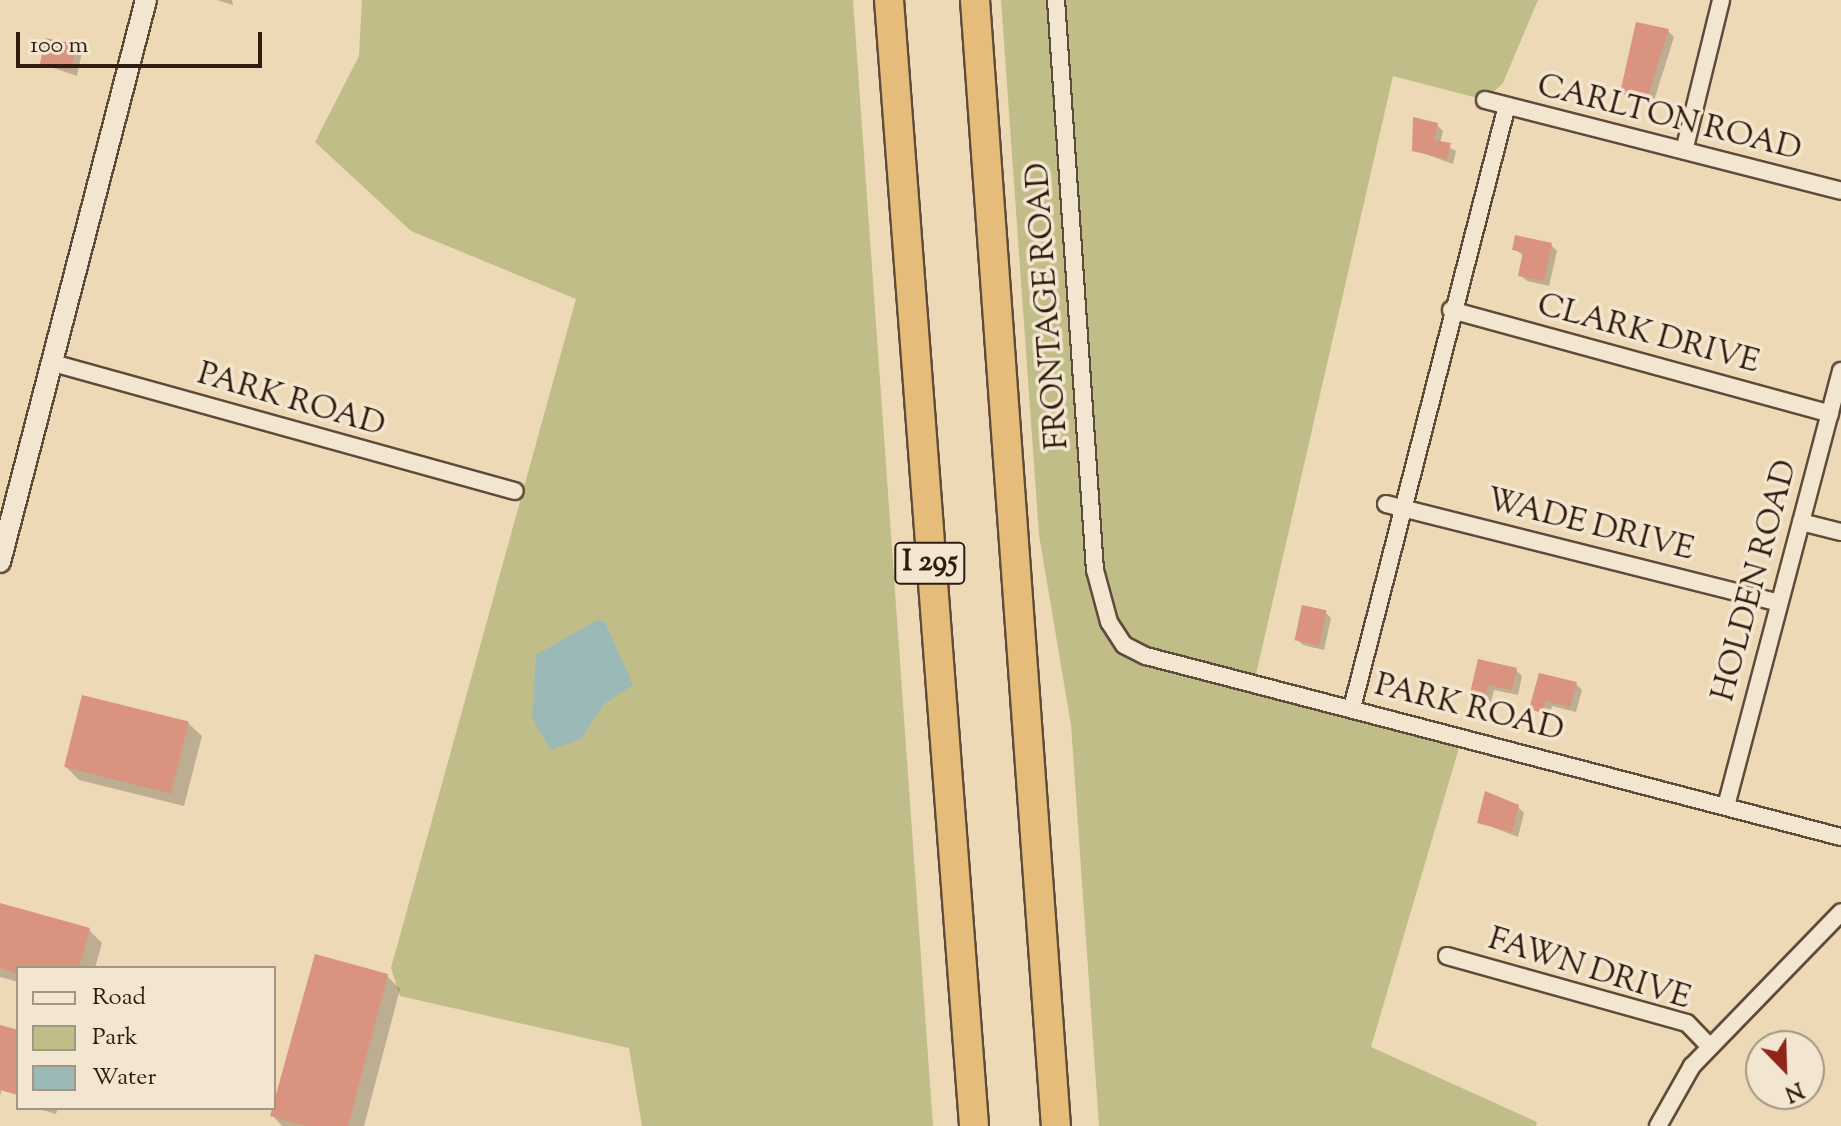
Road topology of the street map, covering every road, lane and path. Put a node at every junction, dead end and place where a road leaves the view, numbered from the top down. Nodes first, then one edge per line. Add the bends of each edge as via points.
1 (146, 0) edge
2 (889, 0) edge
3 (975, 0) edge
4 (1056, 0) edge
5 (1721, 0) edge
6 (1485, 100) dead end
7 (1506, 109) junction
8 (1685, 147) junction
9 (1841, 191) edge
10 (1451, 310) junction
11 (53, 363) junction
12 (1841, 371) edge
13 (1830, 414) junction
14 (515, 491) dead end
15 (1394, 506) junction
16 (6, 514) edge
17 (1801, 522) junction
18 (1841, 532) edge
19 (0, 562) edge
20 (1779, 603) junction
21 (1104, 608) joint
22 (1352, 708) junction
23 (1726, 806) junction
24 (1841, 837) edge
25 (1841, 912) edge
26 (1447, 956) dead end
27 (1710, 1047) junction
28 (974, 1126) edge
29 (1056, 1126) edge
30 (1658, 1126) edge

1 - 11 street
2 - 28 highway, I 295
3 - 29 highway, I 295
4 - 21 street, FRONTAGE ROAD via 1095,570
5 - 8 street
6 - 7 street, CARLTON ROAD
7 - 8 street, CARLTON ROAD
7 - 10 street
8 - 9 street, CARLTON ROAD
10 - 13 street, CLARK DRIVE
10 - 15 street
11 - 14 street, PARK ROAD
11 - 16 street
12 - 13 street, HOLDEN ROAD
13 - 17 street, HOLDEN ROAD
15 - 20 street, WADE DRIVE
15 - 22 street
16 - 19 street
17 - 18 street
17 - 20 street, HOLDEN ROAD
20 - 23 street, HOLDEN ROAD
21 - 22 street, PARK ROAD via 1124,645 1146,656
22 - 23 street, PARK ROAD
23 - 24 street, PARK ROAD
25 - 27 street
26 - 27 street, FAWN DRIVE via 1687,1023
27 - 30 street via 1680,1082

